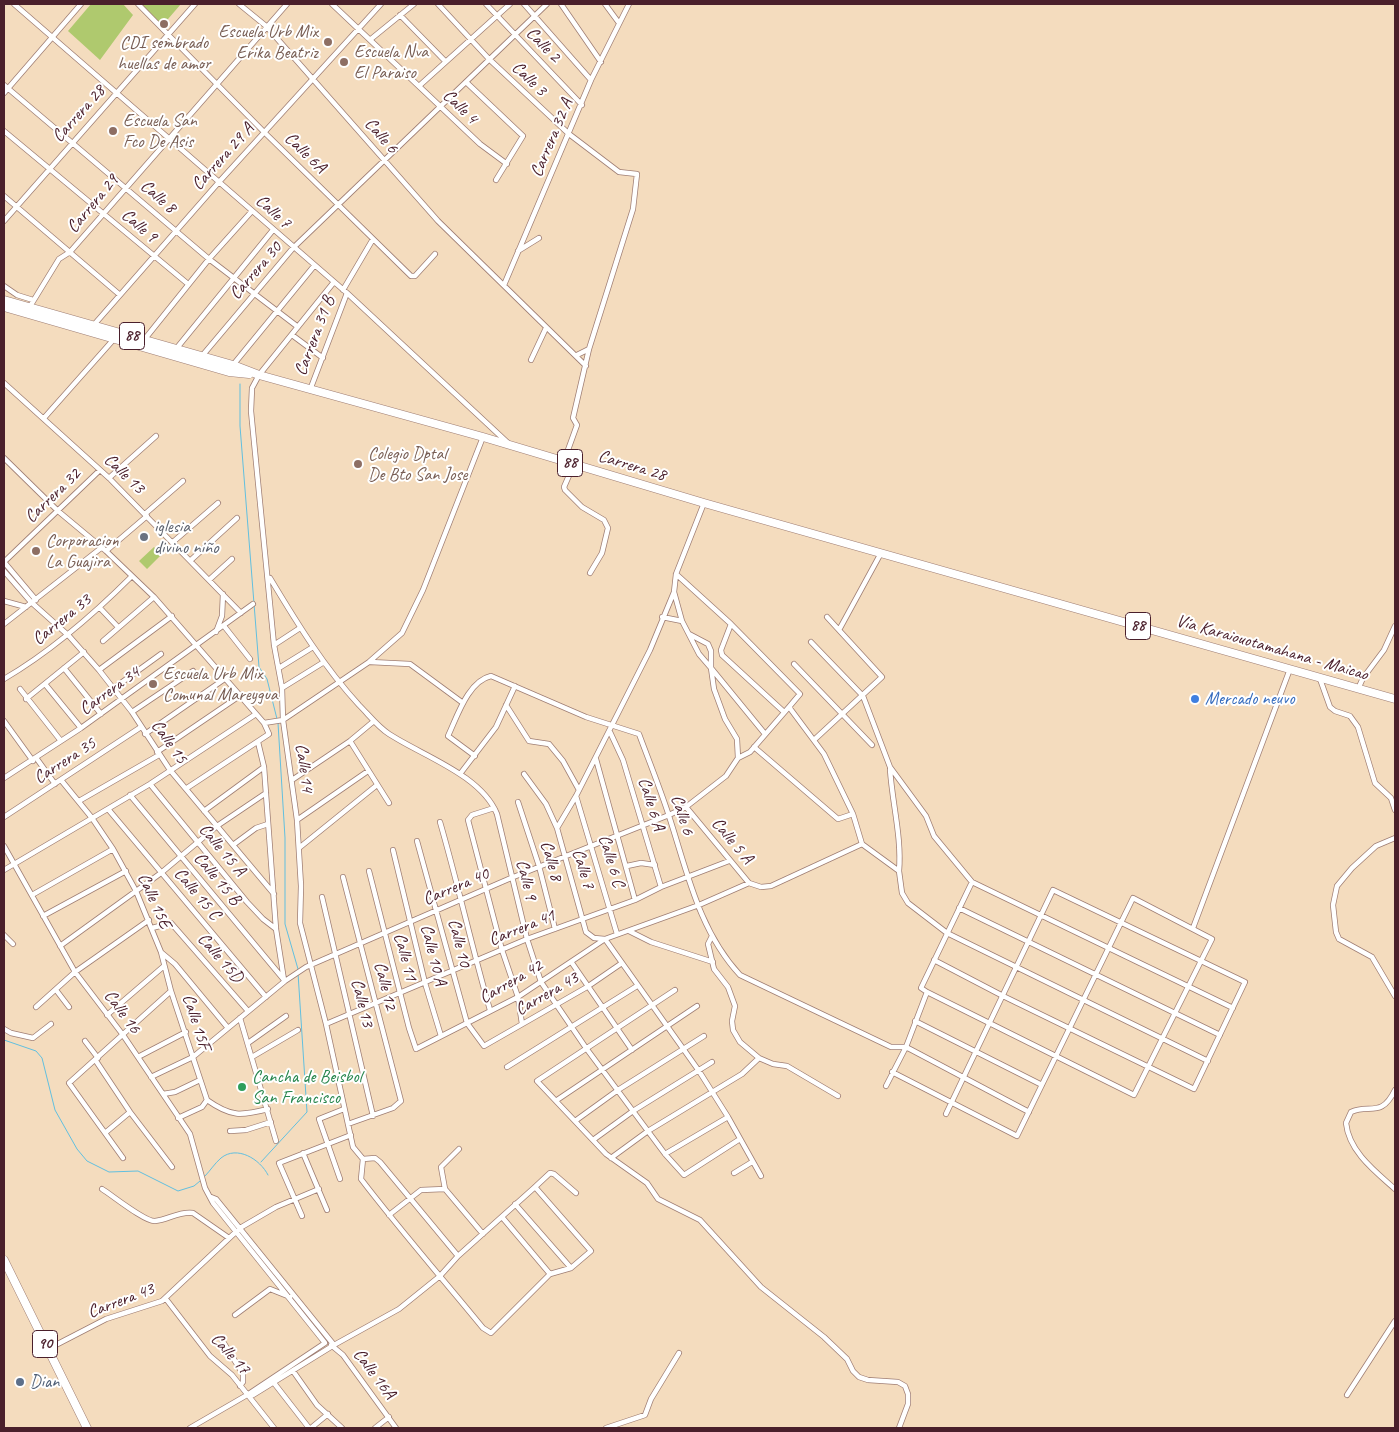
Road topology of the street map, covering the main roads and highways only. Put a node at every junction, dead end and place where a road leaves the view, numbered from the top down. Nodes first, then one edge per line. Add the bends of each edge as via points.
1 (4, 300) edge
2 (30, 306) junction
3 (4, 308) edge
4 (231, 368) junction
5 (880, 553) joint
6 (1395, 699) edge
7 (4, 1260) edge
8 (87, 1428) edge

1 - 2 highway, Carrera 28 / 88
2 - 3 highway, Carrera 28 / 88
2 - 4 highway, Carrera 28 / 88 via 202,356
2 - 4 highway, Carrera 28 / 88 via 88,331 197,362
4 - 5 highway, Carrera 28 / 88 via 483,437
5 - 6 highway, Vía Karaiouotamahana - Maicao / 88
7 - 8 highway, 90

